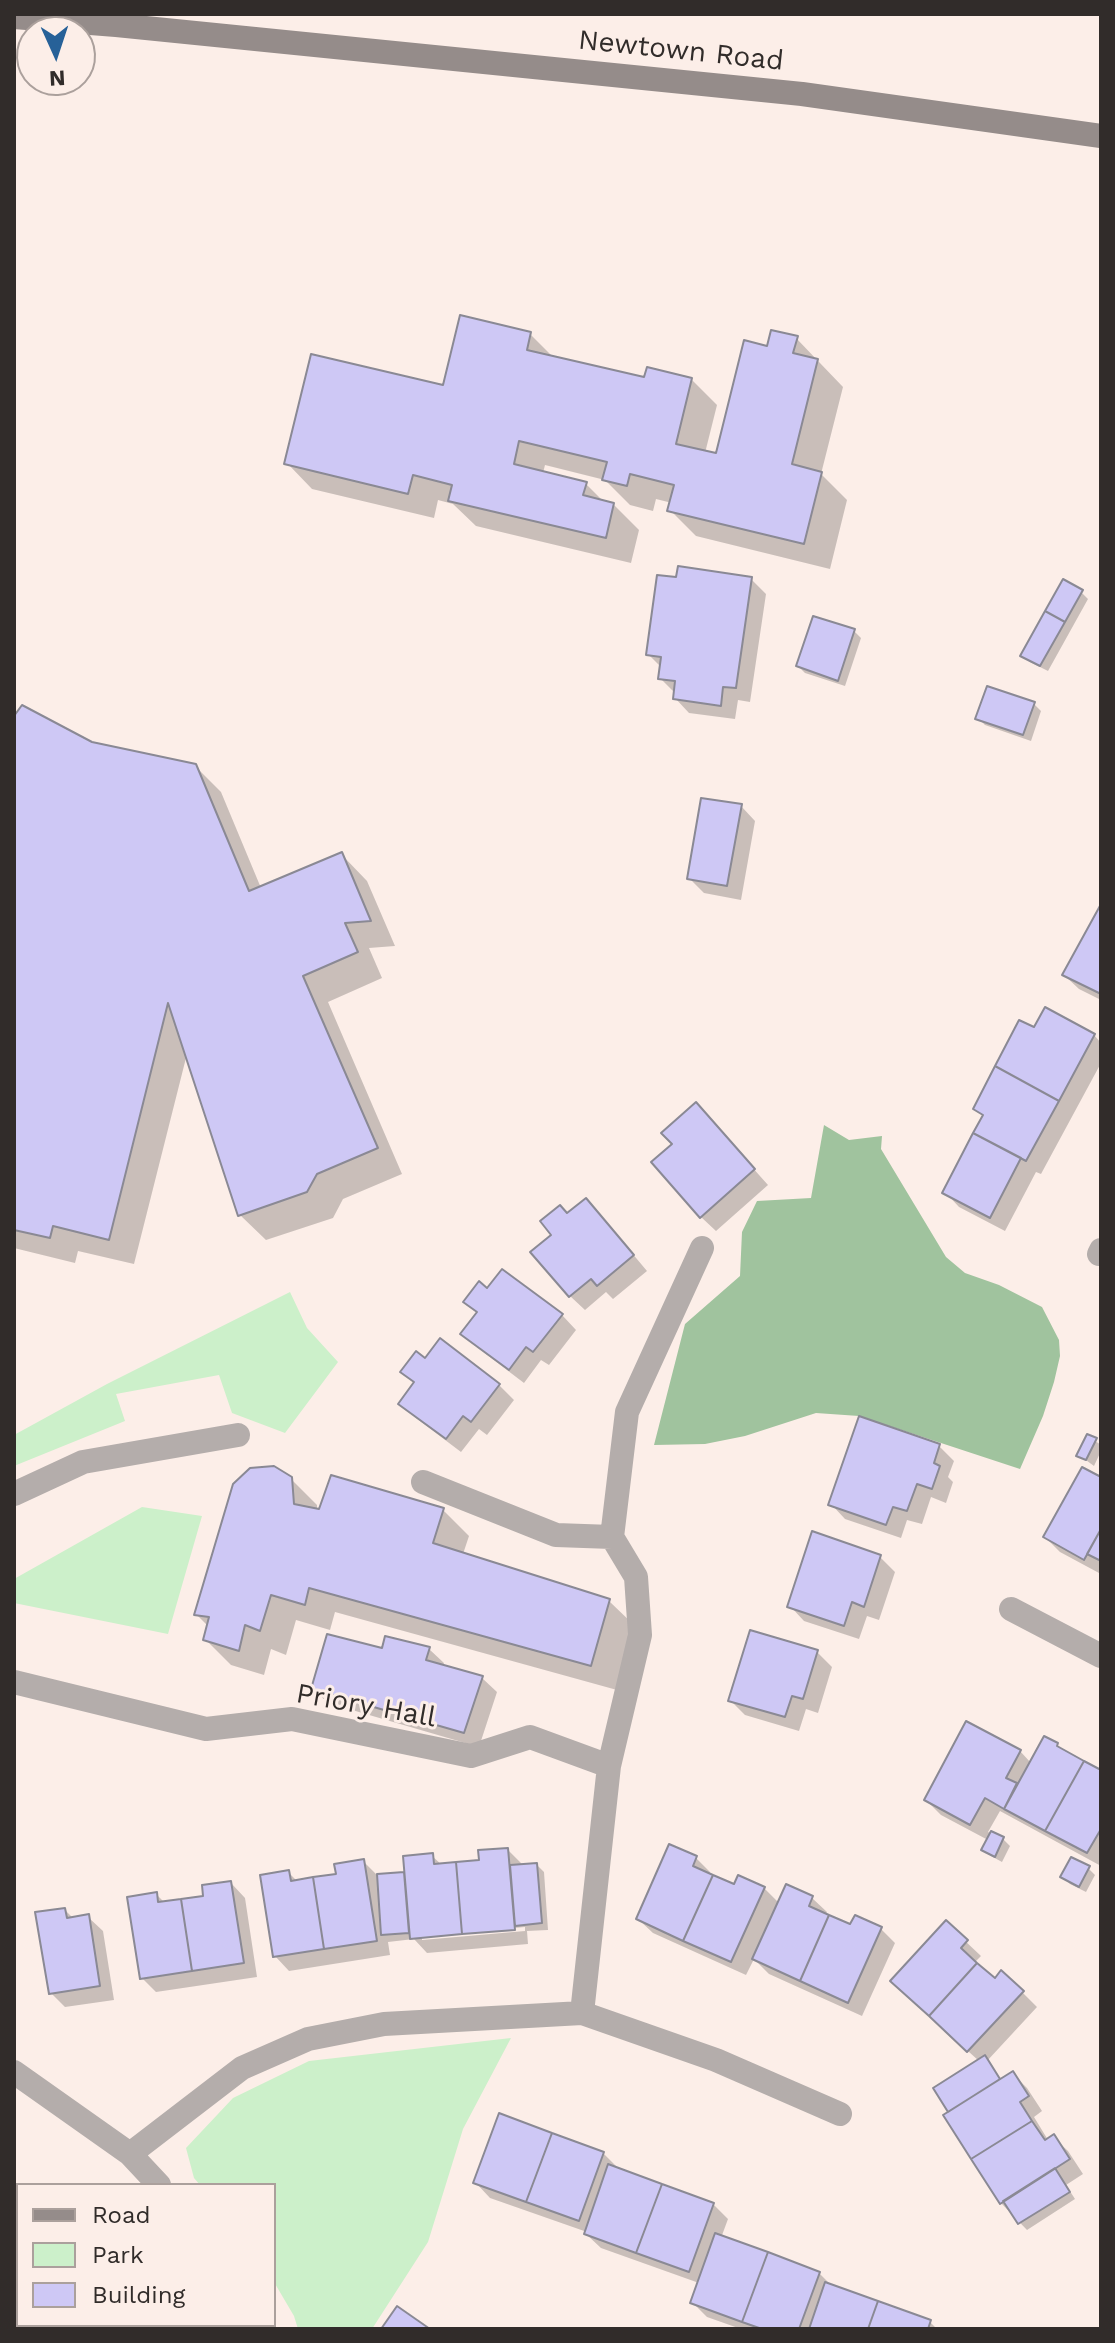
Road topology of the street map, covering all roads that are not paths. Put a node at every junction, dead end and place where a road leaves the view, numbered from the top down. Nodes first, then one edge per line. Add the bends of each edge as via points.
1 (14, 17) edge
2 (117, 20) edge
3 (1101, 136) edge
4 (702, 1248) dead end
5 (238, 1435) dead end
6 (423, 1482) dead end
7 (14, 1494) edge
8 (612, 1537) junction
9 (1011, 1609) dead end
10 (1101, 1656) edge
11 (14, 1682) edge
12 (609, 1766) junction
13 (582, 2013) junction
14 (14, 2072) edge
15 (840, 2114) dead end
16 (130, 2154) junction
17 (157, 2183) edge

1 - 2 main road, Newtown Road
2 - 3 main road, Newtown Road via 802,94
4 - 8 street via 627,1412
5 - 7 street via 83,1462
6 - 8 street via 556,1535
8 - 12 street via 636,1577 640,1635
9 - 10 street
11 - 12 street, Priory Hall via 206,1729 292,1719 471,1756 530,1737
12 - 13 street
13 - 15 street via 716,2060
13 - 16 street via 384,2024 308,2039 242,2068
14 - 16 street
16 - 17 street

